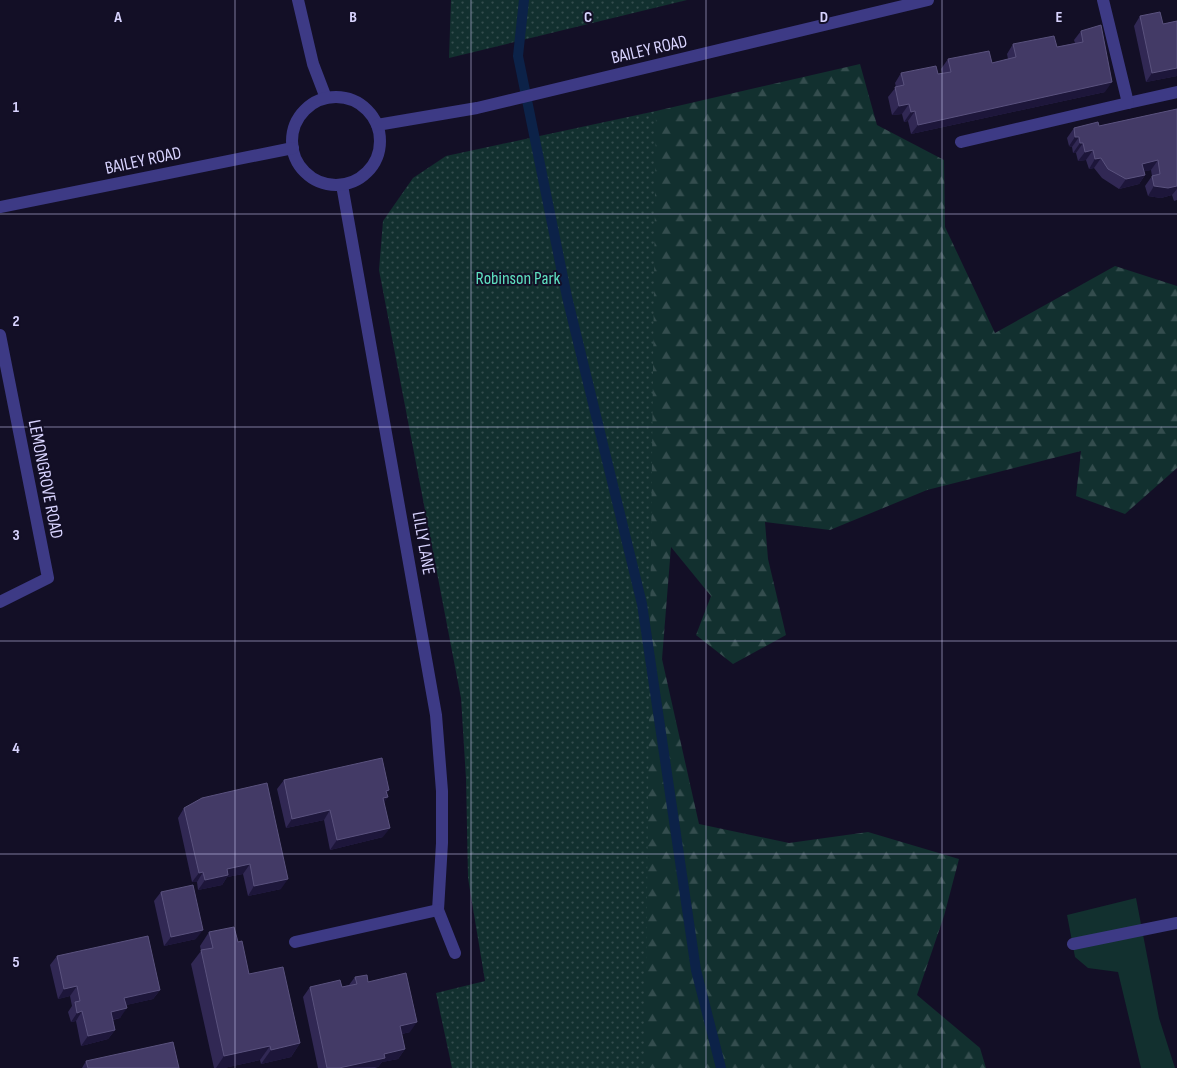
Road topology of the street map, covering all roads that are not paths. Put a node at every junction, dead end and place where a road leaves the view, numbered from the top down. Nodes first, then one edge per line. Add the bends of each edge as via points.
1 (298, 0) edge
2 (928, 0) edge
3 (1103, 0) edge
4 (1177, 92) edge
5 (326, 98) junction
6 (1128, 103) junction
7 (377, 125) junction
8 (960, 142) dead end
9 (293, 148) junction
10 (342, 185) junction
11 (0, 207) edge
12 (0, 335) edge
13 (0, 602) edge
14 (438, 910) junction
15 (1177, 923) edge
16 (295, 942) dead end
17 (1073, 944) dead end
18 (455, 954) dead end

1 - 5 street via 313,64
2 - 7 street, BAILEY ROAD via 477,108
3 - 6 street
4 - 6 street
5 - 7 street via 339,97 357,103 371,114
5 - 9 street via 304,111 293,135
6 - 8 street
7 - 10 street via 379,151 374,163 366,174
9 - 10 street via 305,172 316,180
9 - 11 street, BAILEY ROAD
10 - 14 street, LILLY LANE via 436,715 442,791
12 - 13 street, LEMONGROVE ROAD via 48,578
14 - 16 street
14 - 18 street, LILLY LANE
15 - 17 street

